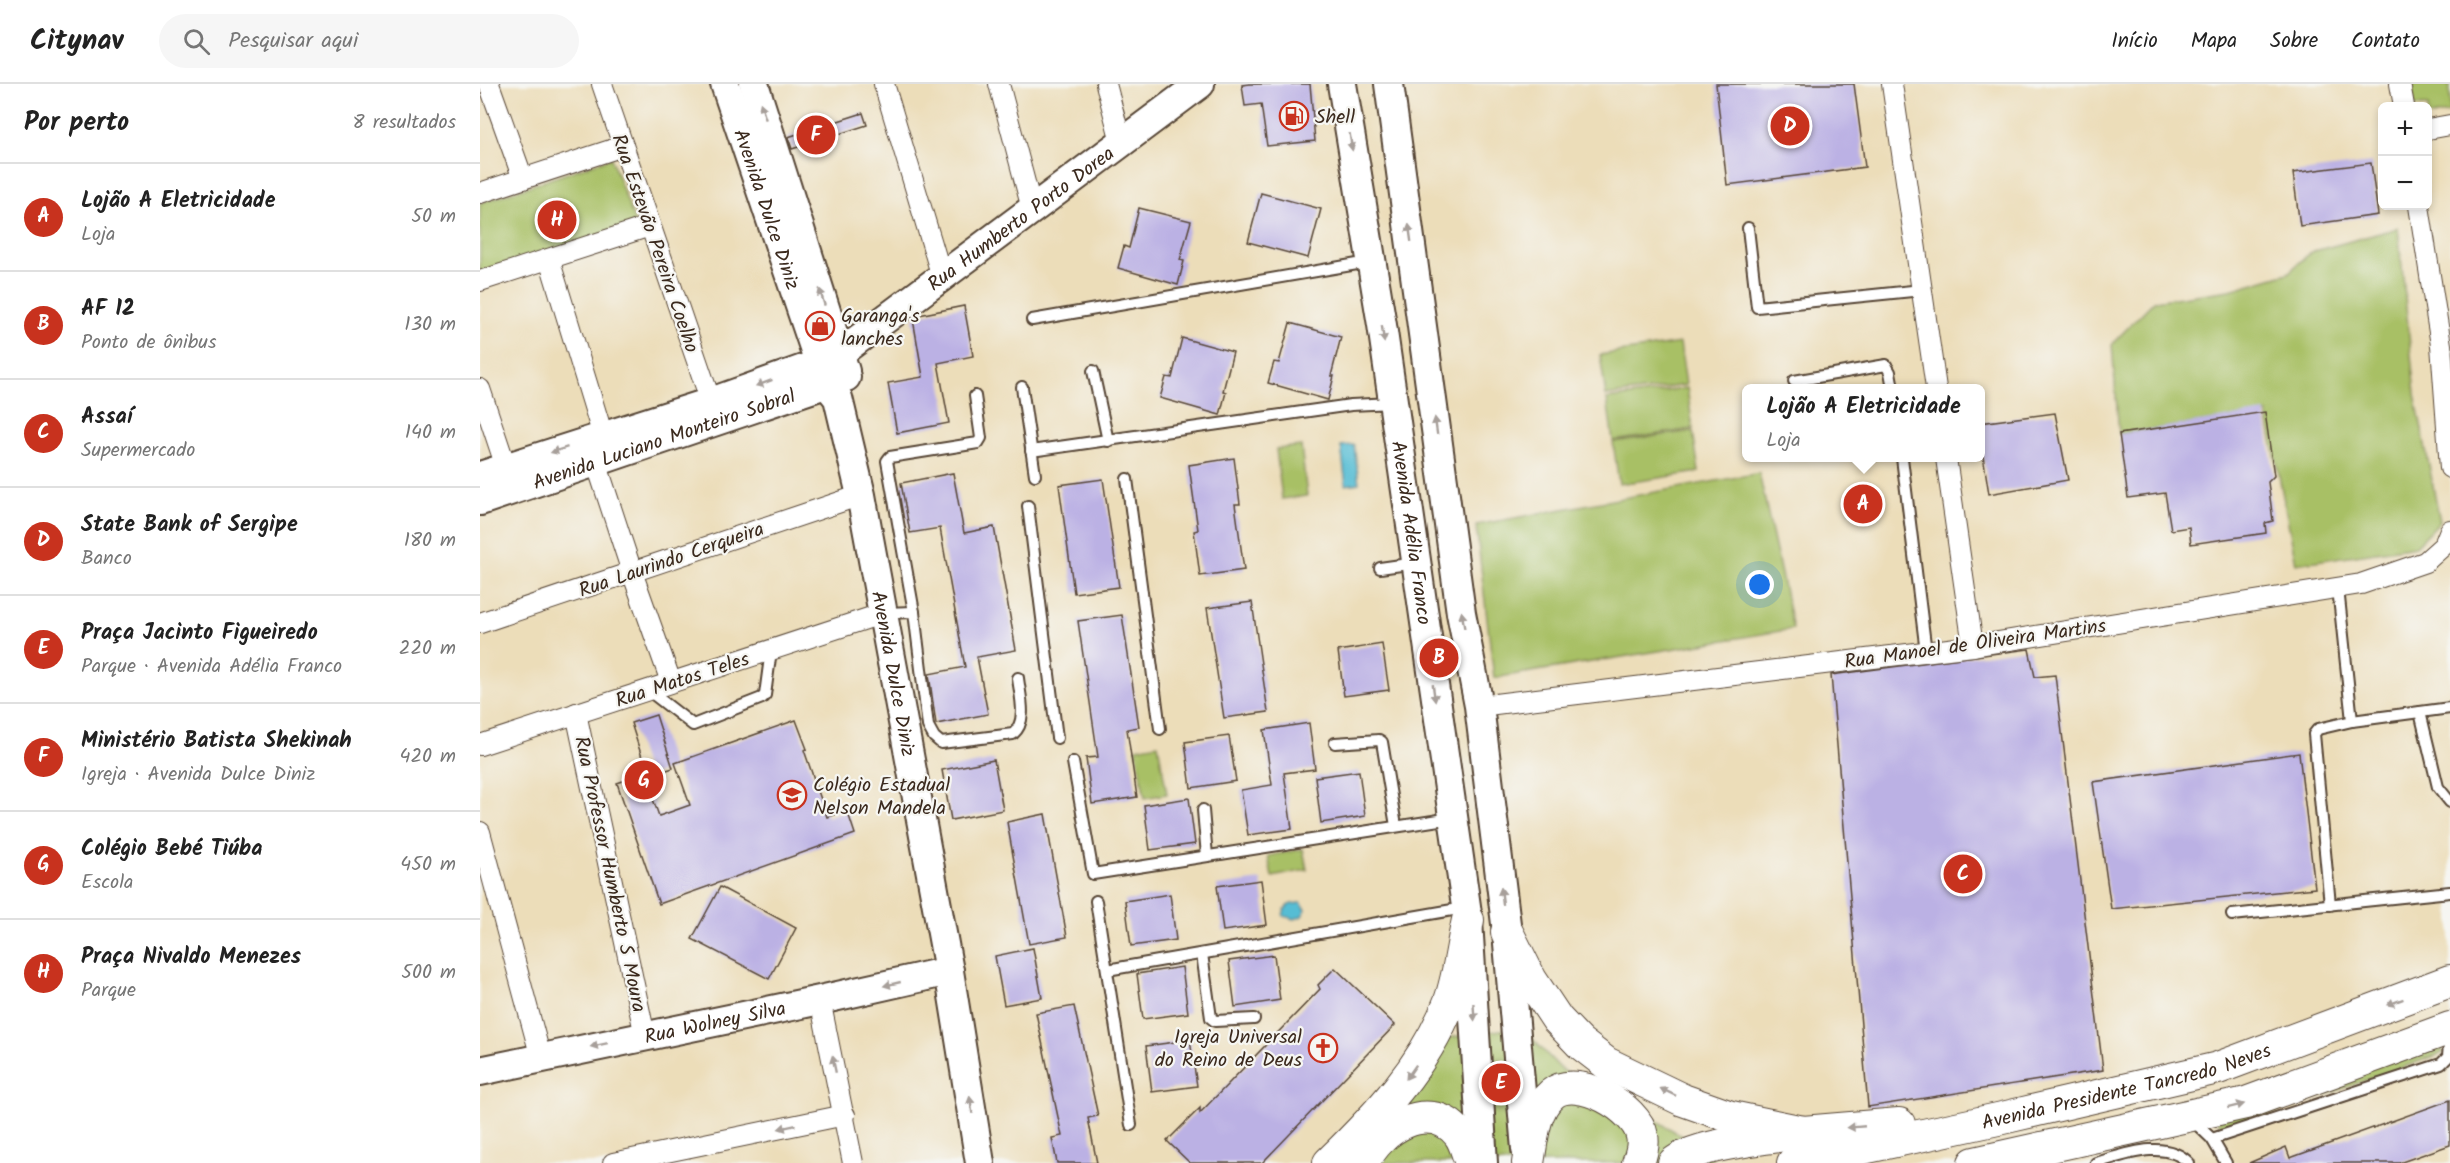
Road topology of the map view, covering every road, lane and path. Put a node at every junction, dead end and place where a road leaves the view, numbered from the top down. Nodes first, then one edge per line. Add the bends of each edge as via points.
1 (489, 84) edge
2 (602, 84) edge
3 (725, 84) edge
4 (754, 84) edge
5 (884, 84) edge
6 (999, 84) edge
7 (1106, 84) edge
8 (1200, 84) edge
9 (1342, 84) edge
10 (1389, 84) edge
11 (1892, 84) edge
12 (2400, 84) edge
13 (2403, 102) edge
14 (2450, 125) edge
15 (2432, 128) edge
16 (1121, 142) junction
17 (623, 146) junction
18 (523, 179) junction
19 (480, 193) edge
20 (1032, 209) junction
21 (2420, 210) edge
22 (650, 226) junction
23 (1748, 228) dead end
24 (549, 259) junction
25 (1371, 262) junction
26 (942, 277) junction
27 (480, 281) edge
28 (1922, 290) junction
29 (1032, 320) dead end
30 (2446, 344) edge
31 (1093, 371) dead end
32 (834, 375) junction
33 (1794, 381) dead end
34 (1892, 384) edge
35 (1935, 384) edge
36 (1022, 387) dead end
37 (480, 389) edge
38 (975, 396) dead end
39 (711, 402) junction
40 (1393, 403) junction
41 (1108, 441) junction
42 (600, 449) junction
43 (1031, 451) junction
44 (1902, 462) edge
45 (1947, 462) edge
46 (2450, 468) edge
47 (493, 471) edge
48 (1035, 475) dead end
49 (1127, 479) dead end
50 (861, 495) junction
51 (480, 501) edge
52 (1028, 506) dead end
53 (2450, 530) edge
54 (1415, 563) junction
55 (1380, 568) dead end
56 (632, 572) junction
57 (2338, 588) junction
58 (914, 612) junction
59 (884, 613) junction
60 (480, 623) edge
61 (1973, 646) junction
62 (771, 650) junction
63 (1926, 652) junction
64 (1018, 678) dead end
65 (671, 682) junction
66 (648, 690) junction
67 (1479, 706) junction
68 (2450, 708) edge
69 (2420, 712) junction
70 (576, 713) junction
71 (2352, 721) junction
72 (1160, 729) dead end
73 (1058, 738) dead end
74 (1335, 743) dead end
75 (480, 745) edge
76 (1073, 762) dead end
77 (2450, 802) edge
78 (1203, 810) dead end
79 (1453, 818) junction
80 (1396, 826) junction
81 (480, 832) edge
82 (1208, 856) junction
83 (2450, 892) edge
84 (1096, 902) dead end
85 (2330, 905) junction
86 (1467, 914) junction
87 (2232, 915) dead end
88 (1507, 932) junction
89 (1202, 954) junction
90 (1107, 970) junction
91 (949, 971) junction
92 (2450, 981) edge
93 (820, 1000) junction
94 (1254, 1019) dead end
95 (2450, 1028) edge
96 (645, 1036) junction
97 (541, 1058) junction
98 (480, 1071) edge
99 (845, 1116) junction
100 (2188, 1117) junction
101 (1998, 1119) junction
102 (2155, 1123) junction
103 (1131, 1125) dead end
104 (1803, 1131) junction
105 (2211, 1139) junction
106 (613, 1163) edge
107 (853, 1163) edge
108 (980, 1163) edge
109 (1329, 1163) edge
110 (1364, 1163) edge
111 (1471, 1163) edge
112 (1483, 1163) edge
113 (1528, 1163) edge
114 (1638, 1163) edge
115 (1674, 1163) edge
116 (1793, 1163) edge
117 (1974, 1163) edge
118 (2021, 1163) edge
119 (2096, 1163) edge
120 (2189, 1163) edge
121 (2226, 1163) edge

1 - 18 street
2 - 17 street, Rua Estevão Pereira Coelho
3 - 32 street, Avenida Dulce Diniz
32 -> 4 street, Avenida Dulce Diniz
5 - 26 street
6 - 20 street
7 - 16 street
8 - 16 street, Rua Humberto Porto Dorea
9 -> 25 street, Avenida Adélia Franco
67 -> 10 street, Avenida Adélia Franco via 1461,613
11 - 28 street
12 - 13 street
14 - 15 street
16 - 20 street, Rua Humberto Porto Dorea
17 - 18 street
17 - 22 street, Rua Estevão Pereira Coelho
18 - 19 street
20 - 26 street, Rua Humberto Porto Dorea
21 - 30 street
22 - 24 street
22 - 39 street, Rua Estevão Pereira Coelho
23 - 28 lane via 1757,307
24 - 27 street
24 - 42 street
25 - 29 lane
25 -> 40 street, Avenida Adélia Franco
26 - 32 street, Rua Humberto Porto Dorea
28 - 35 street
30 - 46 street
31 - 41 lane
32 -> 39 street
32 - 42 street, Avenida Luciano Monteiro Sobral
32 - 50 street, Avenida Dulce Diniz
33 - 34 lane via 1886,365
36 - 43 lane
37 - 47 street
38 - 58 lane via 981,438 978,443 887,460
39 - 42 street
40 - 41 lane via 1351,405
40 - 54 street, Avenida Adélia Franco
41 - 43 lane
42 -> 47 street
42 - 51 street, Avenida Luciano Monteiro Sobral
42 - 56 street
43 - 48 lane
44 - 63 lane
45 - 61 street
49 - 72 lane
50 - 56 street, Rua Laurindo Cerqueira
50 - 59 street, Avenida Dulce Diniz
52 - 73 lane
53 - 57 street, Rua Manoel de Oliveira Martins via 2444,544 2425,562
54 - 55 lane
54 -> 79 street, Avenida Adélia Franco
56 - 60 street, Rua Laurindo Cerqueira
56 - 65 street
57 - 61 street, Rua Manoel de Oliveira Martins
57 - 71 lane
58 - 59 lane
58 - 64 lane via 928,726 941,743 1013,735 1022,720
59 - 62 street, Rua Matos Teles
59 - 91 street, Avenida Dulce Diniz
61 - 63 street, Rua Manoel de Oliveira Martins
62 - 65 street, Rua Matos Teles
62 - 66 lane via 762,698 693,725
63 - 67 street, Rua Manoel de Oliveira Martins
65 - 66 street, Rua Matos Teles
66 - 70 street, Rua Matos Teles
88 -> 67 street, Avenida Adélia Franco
68 - 69 lane
69 - 71 lane
69 - 77 lane via 2438,787
70 - 75 street, Rua Matos Teles
70 - 96 street, Rua Professor Humberto S Moura
71 - 85 lane via 2318,729 2314,734
74 - 80 lane via 1382,742
76 - 82 lane via 1093,874
78 - 82 lane
79 - 80 lane
79 - 86 street, Avenida Adélia Franco
80 - 82 lane
81 - 97 street
83 - 85 lane
84 - 90 lane
85 - 87 lane
86 - 89 lane
86 -> 109 main road via 1450,1000 1427,1049 1394,1096
86 -> 112 street, Avenida Adélia Franco
104 -> 88 main road via 1714,1112 1606,1063 1557,1019
88 - 113 street, Avenida Adélia Franco
89 - 90 lane
89 - 94 lane via 1211,1018
90 - 103 lane
91 -> 93 street, Rua Wolney Silva
108 -> 91 street, Avenida Dulce Diniz
92 -> 101 main road, Avenida Presidente Tancredo Neves via 2218,1068
93 - 96 street, Rua Wolney Silva
99 -> 93 street
100 -> 95 main road, Avenida Presidente Tancredo Neves via 2246,1103
95 - 105 lane via 2448,1057 2441,1064
96 -> 97 street, Rua Wolney Silva
97 - 98 street, Rua Wolney Silva
99 -> 106 street
99 - 107 street
100 - 102 main road, Avenida Presidente Tancredo Neves
100 - 105 lane
101 -> 104 main road
101 - 116 main road, Avenida Presidente Tancredo Neves
102 - 117 main road, Avenida Presidente Tancredo Neves
102 - 118 main road
104 - 115 main road via 1719,1147
105 - 121 lane
110 - 111 main road via 1382,1139 1406,1121 1422,1117 1451,1126 1463,1141
113 - 114 main road via 1534,1126 1546,1101 1560,1089 1580,1088 1609,1099 1638,1124 1642,1136
119 - 120 lane via 2143,1150 2167,1151

